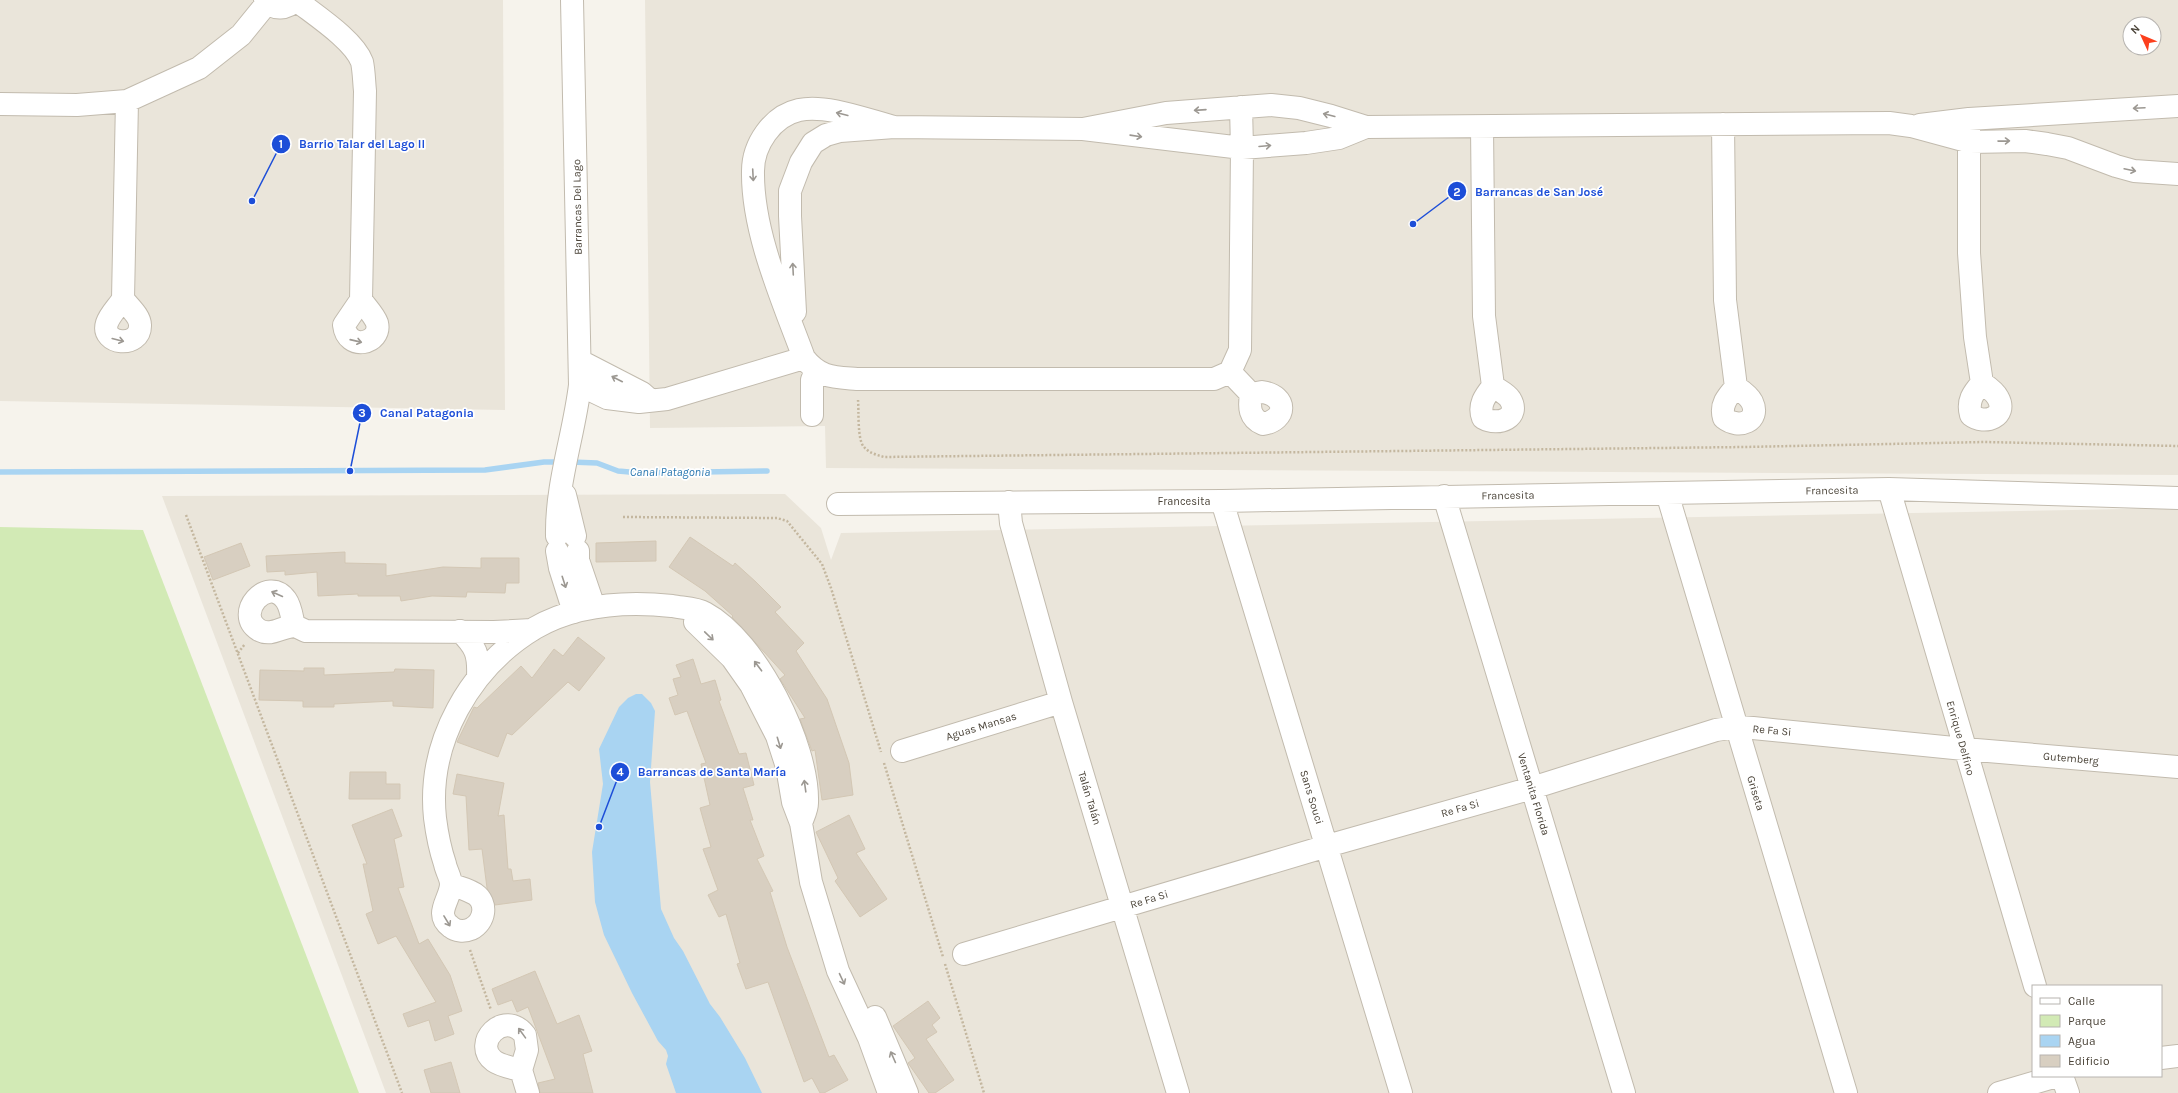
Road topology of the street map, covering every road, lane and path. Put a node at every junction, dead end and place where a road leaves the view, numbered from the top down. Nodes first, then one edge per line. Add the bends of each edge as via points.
1 (296, 0) edge
2 (572, 0) edge
3 (266, 2) edge
4 (128, 101) junction
5 (0, 104) edge
6 (2178, 106) edge
7 (1241, 107) junction
8 (1969, 119) junction
9 (1723, 124) junction
10 (1911, 126) junction
11 (894, 127) junction
12 (1366, 127) junction
13 (1482, 127) junction
14 (1083, 129) junction
15 (1970, 142) junction
16 (1242, 148) junction
17 (2178, 174) edge
18 (123, 299) dead end
19 (361, 300) dead end
20 (796, 336) junction
21 (580, 361) junction
22 (810, 364) junction
23 (1230, 372) junction
24 (857, 379) junction
25 (1982, 383) dead end
26 (580, 385) junction
27 (1492, 386) dead end
28 (1736, 387) dead end
29 (1251, 394) dead end
30 (650, 400) junction
31 (812, 415) dead end
32 (2178, 446) edge
33 (1889, 489) junction
34 (1667, 493) junction
35 (1444, 496) junction
36 (2178, 498) edge
37 (1222, 501) junction
38 (1009, 502) junction
39 (838, 504) dead end
40 (186, 515) dead end
41 (623, 517) dead end
42 (584, 610) junction
43 (294, 626) dead end
44 (532, 630) junction
45 (460, 631) junction
46 (478, 677) junction
47 (1061, 702) junction
48 (1736, 727) junction
49 (1964, 749) junction
50 (902, 751) dead end
51 (2178, 767) edge
52 (1532, 788) junction
53 (1327, 846) junction
54 (451, 885) junction
55 (1122, 907) junction
56 (463, 931) junction
57 (831, 942) junction
58 (964, 954) dead end
59 (2035, 985) edge
60 (497, 1028) junction
61 (2178, 1056) edge
62 (2162, 1058) edge
63 (521, 1070) junction
64 (2054, 1077) edge
65 (2062, 1077) edge
66 (402, 1093) edge
67 (528, 1093) edge
68 (889, 1093) edge
69 (907, 1093) edge
70 (984, 1093) edge
71 (1178, 1093) edge
72 (1401, 1093) edge
73 (1624, 1093) edge
74 (1846, 1093) edge
75 (1999, 1093) edge
76 (2068, 1093) edge

1 - 3 street via 279,8
1 - 19 street via 342,37 355,50 362,63 365,91
2 - 21 street, Barrancas Del Lago
3 - 4 street via 241,35 200,68
4 - 5 street via 76,105
4 - 18 street
6 -> 8 street
12 -> 7 street via 1299,108
7 -> 14 street via 1166,113
7 - 16 street
8 - 10 street
8 - 15 street
9 - 10 street
9 - 13 street
9 - 28 street via 1725,300
10 - 15 street
11 - 14 street
20 -> 11 street via 790,192 801,162 813,143 826,134
11 -> 20 street via 824,109 799,110 781,117 766,132 758,148 753,170 760,226 768,259
12 - 13 street
16 -> 12 street via 1339,138
13 - 27 street via 1484,316
14 -> 16 street
15 -> 17 street via 2025,141 2047,144 2068,148 2134,171
15 - 25 street via 1969,253 1974,337
16 - 23 street via 1240,350
20 - 22 street
21 - 26 street, Barrancas Del Lago
30 -> 21 street via 642,393
22 - 24 street via 826,376
22 - 30 street via 667,399
22 - 31 street
23 - 24 street via 1214,379
23 - 29 street
24 - 32 path via 860,440 872,453 884,457 1984,442
26 - 30 street via 607,398 638,402
26 - 42 street, Barrancas Del Lago via 562,480 567,543 560,568
33 - 34 street, Francesita
33 - 36 street, Francesita
33 - 49 street, Enrique Delfino
34 - 35 street, Francesita
34 - 48 street, Griseta
35 - 37 street, Francesita
35 - 52 street, Ventanita Florida
37 - 38 street, Francesita
37 - 53 street, Sans Souci
38 - 39 street, Francesita
38 - 47 street, Talán Talán via 1011,523
40 - 66 path
41 - 70 path via 777,518 787,521 822,564
42 - 44 street via 552,619
42 - 57 street via 634,603 682,608 732,658 764,707 777,736 787,767 793,802 801,823 811,882
43 - 45 street via 306,631
44 - 45 street
44 - 46 street via 500,655
45 - 46 street via 476,650 479,660
46 - 54 street via 458,705 442,744 437,766 434,791 437,839
47 - 50 street, Aguas Mansas
47 - 55 street, Talán Talán
48 - 49 street, Re Fa Si
48 - 52 street, Re Fa Si via 1716,730
48 - 74 street, Griseta
49 - 51 street, Gutemberg
49 - 59 street, Enrique Delfino
52 - 53 street, Re Fa Si
52 - 73 street, Ventanita Florida
53 - 55 street, Re Fa Si
53 - 72 street, Sans Souci
54 -> 56 street via 442,912 448,925
54 - 56 street via 477,896 484,909 478,924
55 - 58 street, Re Fa Si
55 - 71 street, Talán Talán
56 - 60 path
57 -> 68 street via 838,972 869,1038
69 -> 57 street via 850,964
60 - 63 street via 490,1033 486,1049 498,1063
63 -> 60 street via 527,1050 525,1035 514,1025
61 - 62 street
63 - 67 street
64 - 75 street
65 - 76 street

